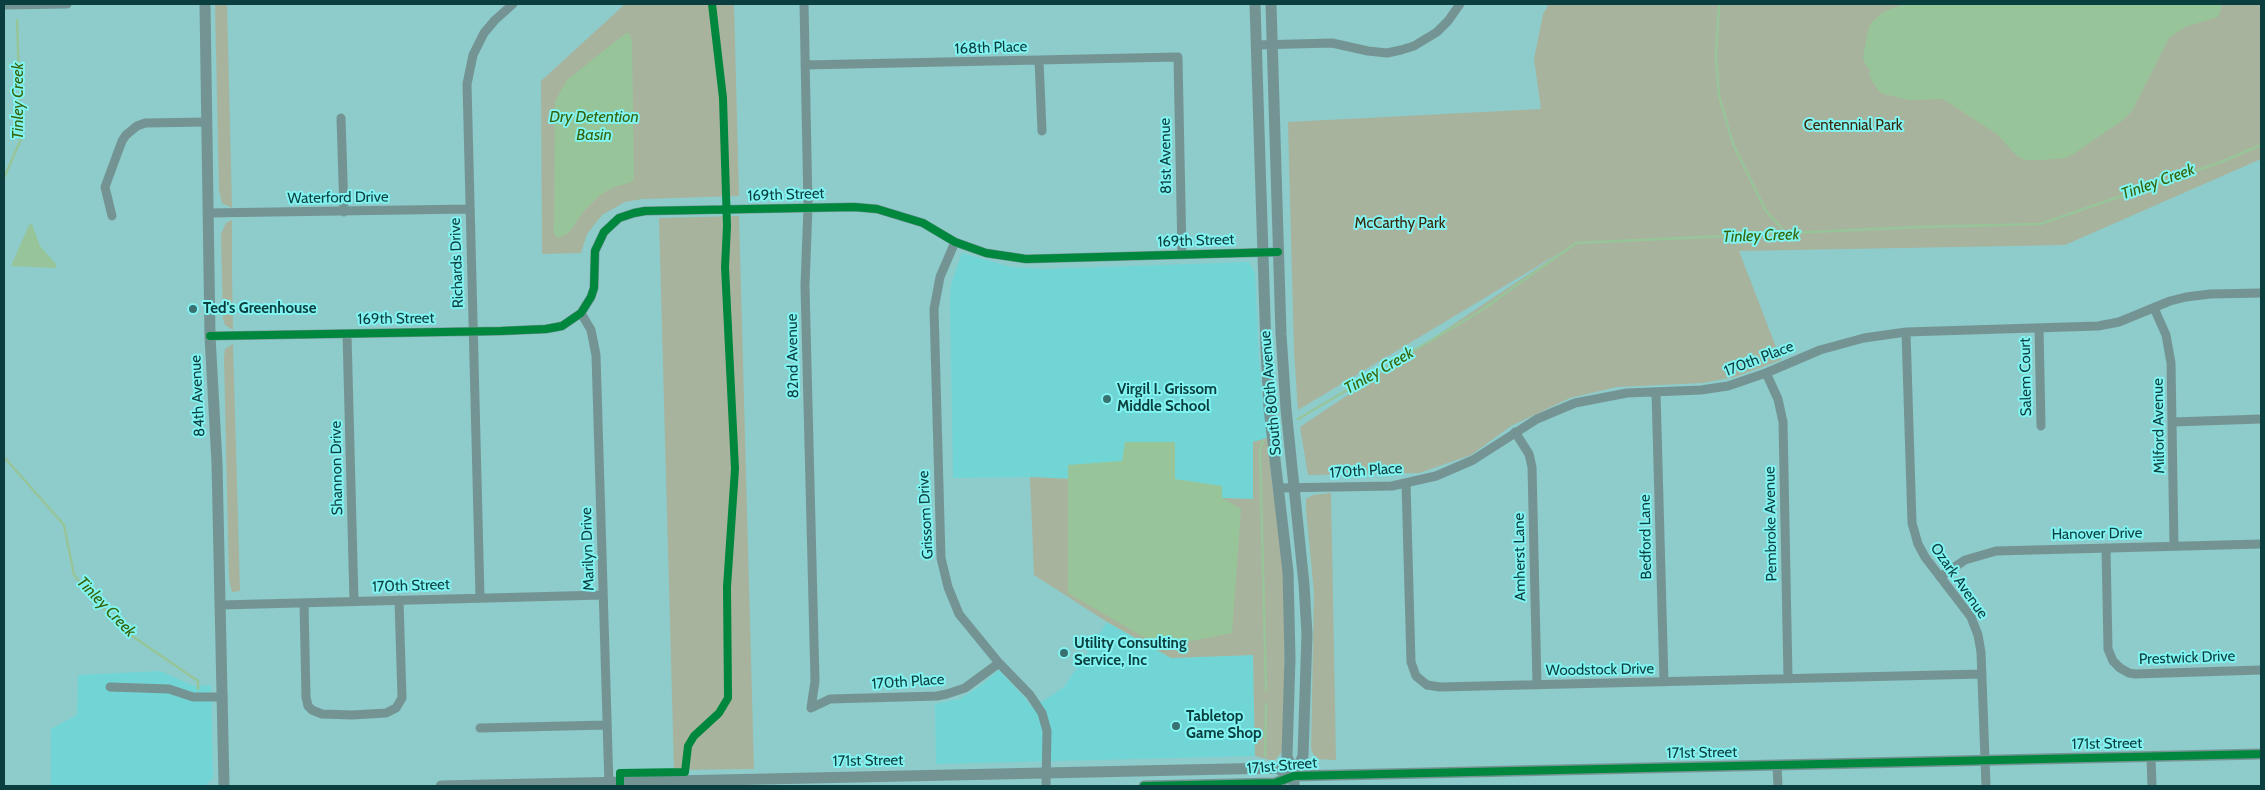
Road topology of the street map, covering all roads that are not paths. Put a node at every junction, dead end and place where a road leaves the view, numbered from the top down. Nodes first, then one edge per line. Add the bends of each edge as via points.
1 (67, 4) edge
2 (205, 4) edge
3 (804, 4) edge
4 (1255, 4) edge
5 (1271, 4) edge
6 (1460, 4) edge
7 (4, 5) edge
8 (506, 6) edge
9 (1256, 45) junction
10 (1272, 45) junction
11 (1178, 57) joint
12 (1039, 60) junction
13 (805, 65) junction
14 (341, 118) dead end
15 (206, 122) junction
16 (1042, 131) dead end
17 (808, 208) junction
18 (469, 209) junction
19 (344, 212) junction
20 (208, 213) junction
21 (112, 216) dead end
22 (955, 242) junction
23 (1262, 252) junction
24 (1278, 252) junction
25 (1182, 255) junction
26 (2261, 293) edge
27 (2154, 308) junction
28 (581, 313) junction
29 (2039, 328) junction
30 (473, 332) junction
31 (1906, 332) junction
32 (347, 334) junction
33 (210, 336) junction
34 (1766, 373) junction
35 (1656, 392) junction
36 (2261, 419) edge
37 (2173, 422) junction
38 (2041, 426) dead end
39 (1515, 432) junction
40 (1406, 483) junction
41 (1295, 486) junction
42 (1278, 488) junction
43 (2261, 544) edge
44 (2174, 546) junction
45 (2106, 548) junction
46 (1940, 577) junction
47 (603, 594) junction
48 (480, 597) junction
49 (399, 600) junction
50 (354, 601) junction
51 (304, 603) junction
52 (221, 605) junction
53 (999, 663) junction
54 (2261, 670) edge
55 (1982, 674) junction
56 (1788, 678) junction
57 (1664, 682) junction
58 (1537, 685) junction
59 (110, 687) dead end
60 (223, 697) junction
61 (811, 708) joint
62 (607, 725) junction
63 (480, 728) dead end
64 (2261, 754) edge
65 (2151, 757) junction
66 (1986, 761) junction
67 (1777, 766) junction
68 (1046, 772) junction
69 (1294, 781) edge
70 (609, 785) edge
71 (224, 786) edge
72 (441, 786) edge
73 (1046, 786) edge
74 (1144, 786) edge
75 (1778, 786) edge
76 (1986, 786) edge
77 (2152, 786) edge

1 - 7 street
2 - 15 street, 84th Avenue
3 - 13 street, 82nd Avenue
4 - 9 street, South 80th Avenue
5 - 10 street, South 80th Avenue
6 - 10 street via 1437,32 1414,46 1387,53 1332,43
8 - 18 street, Richards Drive via 484,33 469,70
9 - 10 street
9 - 23 street, South 80th Avenue
10 - 24 street, South 80th Avenue
11 - 12 street, 168th Place
11 - 25 street, 81st Avenue
12 - 13 street, 168th Place
12 - 16 street
13 - 17 street, 82nd Avenue
14 - 19 street
15 - 20 street, 84th Avenue
15 - 21 street via 145,123 126,135 105,187
17 - 22 street, 169th Street via 877,209 923,224
17 - 28 street, 169th Street via 627,215 611,225 599,241 594,262 594,288
17 - 61 street, 82nd Avenue via 805,286 815,681
18 - 19 street, Waterford Drive
18 - 30 street, Richards Drive
19 - 20 street, Waterford Drive
20 - 33 street, 84th Avenue
22 - 25 street, 169th Street via 986,254 1026,259
22 - 53 street, Grissom Drive via 940,277 934,309 941,558 959,614
23 - 24 street, 169th Street
23 - 25 street, 169th Street
23 - 42 street, South 80th Avenue via 1269,408
24 - 41 street, South 80th Avenue via 1281,340
26 - 27 street, 170th Place via 2194,296
27 - 29 street, 170th Place via 2119,322 2098,326
27 - 37 street, Milford Avenue via 2169,346
28 - 30 street, 169th Street via 562,326 546,329
28 - 47 street, Marilyn Drive via 591,330 596,355
29 - 31 street, 170th Place
29 - 38 street, Salem Court
30 - 32 street, 169th Street
30 - 48 street, Richards Drive
31 - 34 street, 170th Place via 1864,338 1820,350
31 - 46 street, Ozark Avenue via 1912,523 1918,544
32 - 33 street, 169th Street
32 - 50 street, Shannon Drive
33 - 52 street, 84th Avenue
34 - 35 street, 170th Place via 1728,386
34 - 56 street, Pembroke Avenue via 1778,399 1783,422
35 - 39 street, 170th Place via 1612,395 1575,403
35 - 57 street, Bedford Lane
36 - 37 street
37 - 44 street, Milford Avenue
39 - 40 street, 170th Place via 1473,460 1436,476
39 - 58 street, Amherst Lane via 1529,454 1532,467
40 - 41 street, 170th Place via 1370,487
40 - 58 street, Woodstock Drive via 1412,662 1416,676 1433,687
41 - 42 street, 170th Place
41 - 69 street, South 80th Avenue via 1307,634 1303,756
42 - 69 street, South 80th Avenue via 1288,572 1287,756
43 - 44 street, Hanover Drive
44 - 45 street, Hanover Drive
45 - 46 street, Hanover Drive via 1987,552 1965,560
45 - 54 street, Prestwick Drive via 2108,649 2112,661 2120,668 2129,674
46 - 55 street, Ozark Avenue via 1974,622 1980,641
47 - 48 street, 170th Street
47 - 62 street, Marilyn Drive
48 - 49 street, 170th Street
49 - 50 street, 170th Street
49 - 51 street via 402,698 396,708 386,713 355,715 322,714 308,706
50 - 51 street, 170th Street
51 - 52 street, 170th Street
52 - 60 street, 84th Avenue
53 - 61 street, 170th Place via 966,688 947,694 830,699
53 - 68 street, Grissom Drive via 1030,695 1042,713 1047,732
55 - 56 street, Woodstock Drive
55 - 66 street, Ozark Avenue
56 - 57 street, Woodstock Drive
57 - 58 street, Woodstock Drive
59 - 60 street via 169,689 193,696
60 - 71 street, 84th Avenue
62 - 63 street
62 - 70 street, Marilyn Drive
64 - 65 street, 171st Street
65 - 66 street, 171st Street
65 - 77 street
66 - 67 street, 171st Street
66 - 76 street, Ozark Avenue
67 - 69 street, 171st Street
67 - 75 street
68 - 69 street, 171st Street via 1276,768
68 - 70 street, 171st Street
68 - 73 street, Grissom Drive
69 - 74 street, 171st Street
70 - 72 street, 171st Street

